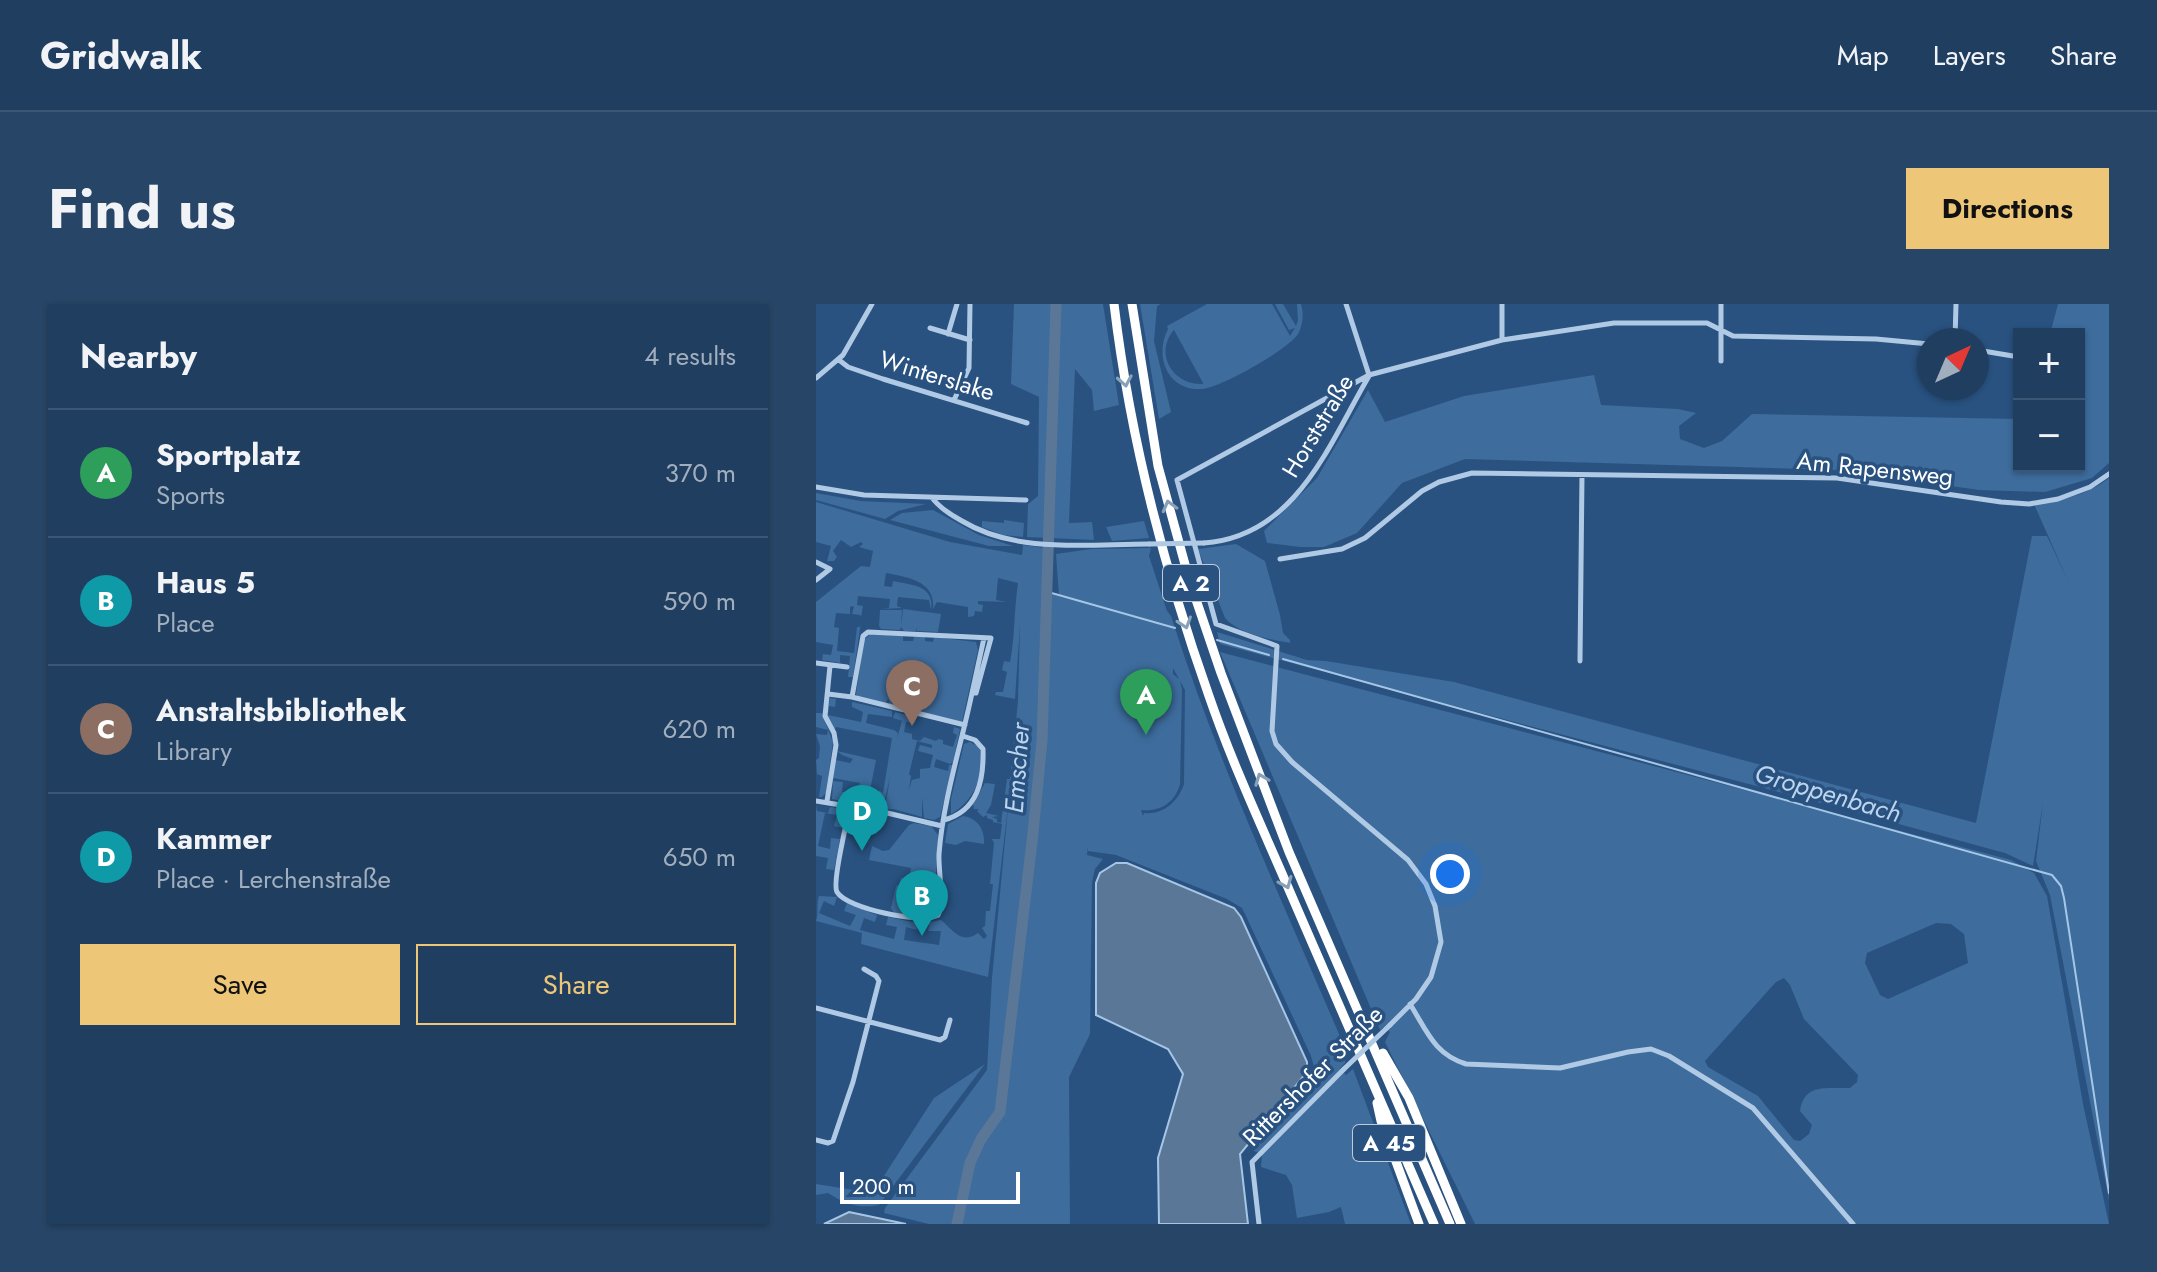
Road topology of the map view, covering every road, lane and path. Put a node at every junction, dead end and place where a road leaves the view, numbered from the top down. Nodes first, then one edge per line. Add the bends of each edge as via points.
1 (872, 304) edge
2 (957, 304) edge
3 (970, 304) edge
4 (1114, 304) edge
5 (1132, 304) edge
6 (1346, 304) edge
7 (1502, 304) edge
8 (1721, 304) edge
9 (1956, 304) edge
10 (930, 328) dead end
11 (1955, 328) edge
12 (1721, 331) junction
13 (948, 334) junction
14 (970, 340) junction
15 (1502, 340) junction
16 (1917, 343) edge
17 (1989, 352) edge
18 (2013, 356) edge
19 (839, 360) junction
20 (1721, 361) dead end
21 (1369, 375) junction
22 (816, 378) edge
23 (954, 400) junction
24 (1027, 423) dead end
25 (1192, 471) joint
26 (2109, 474) edge
27 (1582, 475) junction
28 (816, 487) edge
29 (933, 499) junction
30 (1026, 500) dead end
31 (1280, 559) dead end
32 (816, 562) edge
33 (816, 580) edge
34 (1580, 661) dead end
35 (816, 663) edge
36 (830, 666) junction
37 (847, 667) dead end
38 (817, 692) edge
39 (829, 694) junction
40 (852, 697) junction
41 (965, 725) junction
42 (963, 736) junction
43 (816, 801) edge
44 (827, 801) junction
45 (851, 806) junction
46 (943, 823) junction
47 (864, 969) dead end
48 (1410, 1004) junction
49 (816, 1008) edge
50 (1363, 1019) junction
51 (950, 1020) dead end
52 (868, 1022) junction
53 (1371, 1080) junction
54 (816, 1140) edge
55 (1259, 1224) edge
56 (1419, 1224) edge
57 (1434, 1224) edge
58 (1450, 1224) edge
59 (1461, 1224) edge
60 (1853, 1224) edge

1 - 19 street
2 - 13 street
3 - 14 street
4 -> 53 highway, A 2 via 1145,481 1209,698
50 -> 5 highway, A 2 via 1289,852 1189,579 1158,466
6 - 21 street
7 - 15 street
8 - 12 street
9 - 11 street
10 - 13 street
12 - 15 street via 1707,323 1614,323
12 - 16 street via 1733,336
12 - 20 street
13 - 14 street
14 - 23 street via 968,372
15 - 21 street
17 - 18 street
19 - 22 street
19 - 23 street, Winterslake
21 - 25 street, Horststraße
21 - 29 street, Horststraße, bridge via 1302,490 1254,531 1229,540 1005,540 984,533
23 - 24 street, Winterslake
25 - 48 street, Rittershofer Straße via 1177,480 1216,624 1277,646 1272,731 1276,744 1396,848 1426,884 1441,942 1431,977
26 - 27 street, Am Rapensweg via 2090,487 2029,504 1837,478
27 - 31 street, Am Rapensweg via 1458,476 1422,491 1365,538 1342,549
27 - 34 street
28 - 29 street
29 - 30 street
32 - 33 street via 830,569
35 - 36 street
36 - 37 street
36 - 39 street
38 - 39 street
39 - 40 street
39 - 44 street via 825,716 836,745
40 - 41 street
40 - 41 street via 865,633 984,638
41 - 42 street
42 - 46 street
42 - 46 street via 983,749 980,786 965,809
43 - 44 street
44 - 45 street
45 - 46 street
45 - 46 street via 837,892 896,915 929,919 941,912
47 - 52 street via 879,981
48 - 55 street, Rittershofer Straße, bridge via 1252,1162
48 - 60 street, Rittershofer Straße via 1435,1046 1466,1064 1560,1068 1651,1049 1669,1056 1753,1108
49 - 52 street
50 - 58 highway, A 2
50 - 59 highway via 1409,1098
51 - 52 street via 940,1040
52 - 54 street via 836,1134 831,1143
53 - 56 highway, A 45
53 - 57 highway, A 2

